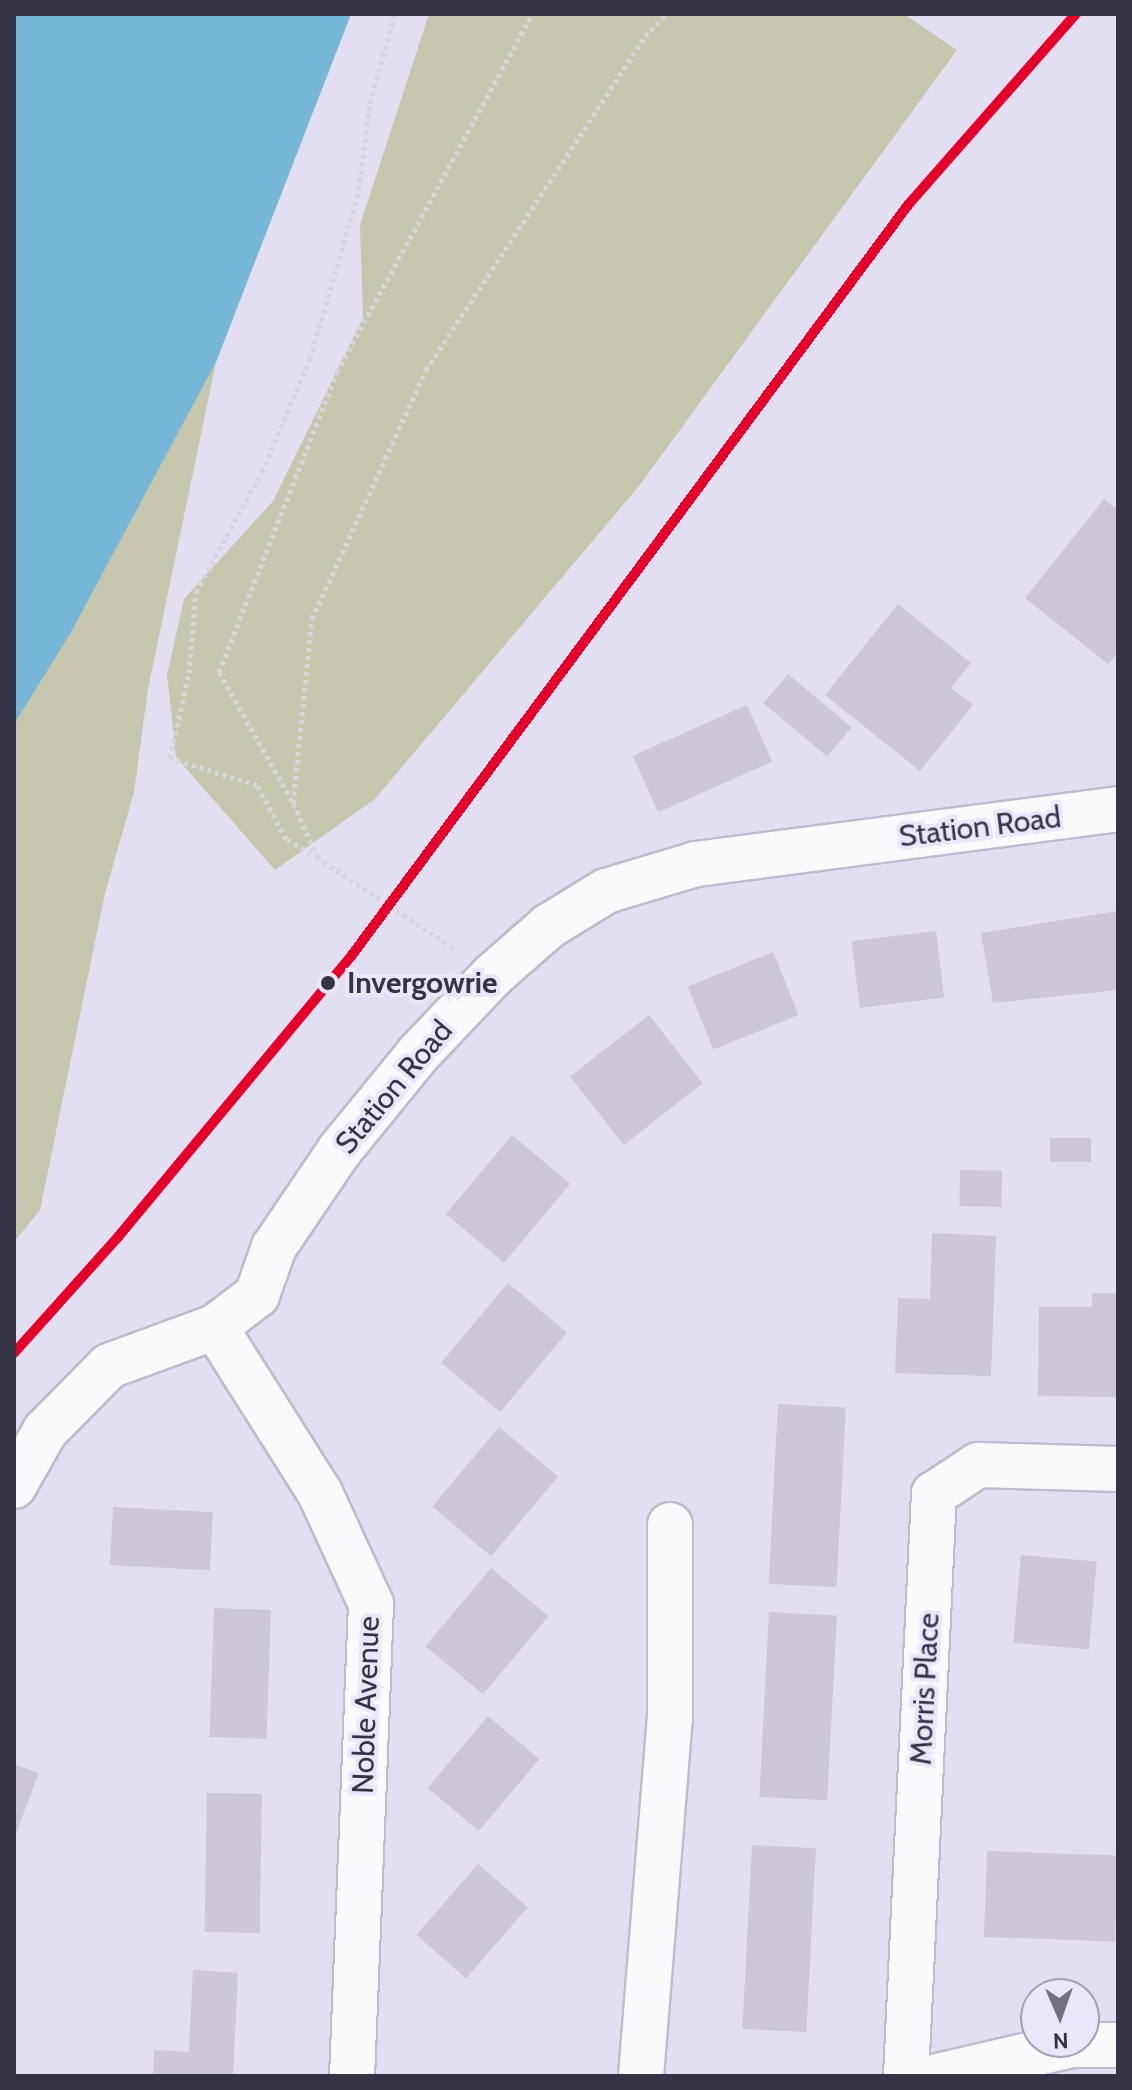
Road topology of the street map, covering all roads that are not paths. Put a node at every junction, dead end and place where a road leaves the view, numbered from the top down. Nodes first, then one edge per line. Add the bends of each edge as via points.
1 (1118, 809) edge
2 (215, 1327) junction
3 (1118, 1469) edge
4 (14, 1486) edge
5 (670, 1525) dead end
6 (1118, 2045) edge
7 (352, 2076) edge
8 (641, 2076) edge
9 (906, 2076) edge
10 (938, 2076) edge

1 - 2 street, Station Road via 696,864 606,891 549,926 418,1054 339,1151 274,1247 257,1295
2 - 4 street, Station Road via 109,1366 45,1431
2 - 7 street, Noble Avenue via 320,1493 371,1604
3 - 9 street, Morris Place via 978,1465 934,1494
5 - 8 street via 670,1719
6 - 10 street via 1071,2045

